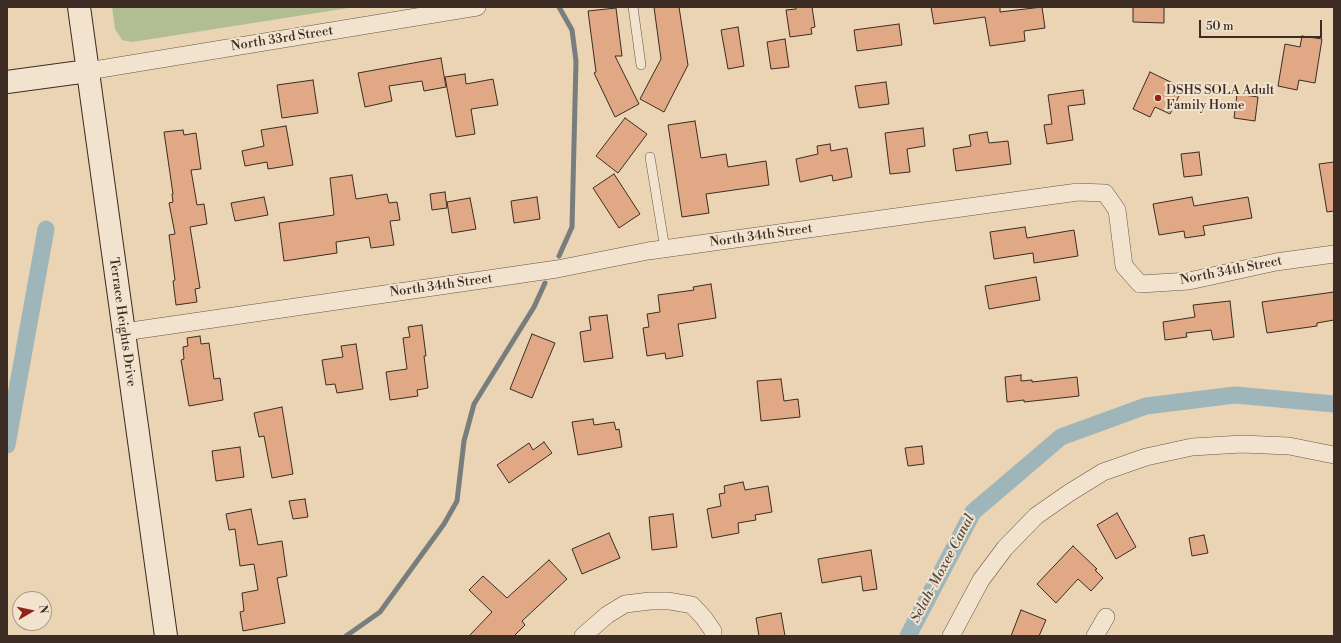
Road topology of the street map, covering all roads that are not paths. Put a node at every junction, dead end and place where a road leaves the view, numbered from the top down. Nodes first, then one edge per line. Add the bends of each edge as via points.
1 (79, 7) edge
2 (477, 7) edge
3 (633, 7) edge
4 (641, 66) dead end
5 (88, 71) junction
6 (7, 82) edge
7 (650, 157) dead end
8 (665, 249) junction
9 (1334, 254) edge
10 (124, 332) junction
11 (1334, 455) edge
12 (1106, 617) dead end
13 (166, 636) edge
14 (583, 636) edge
15 (713, 636) edge
16 (951, 636) edge
17 (1095, 636) edge

1 - 5 main road, Terrace Heights Drive
2 - 5 street, North 33rd Street
3 - 4 lane
5 - 6 main road
5 - 10 main road, Terrace Heights Drive
7 - 8 lane
8 - 9 street, North 34th Street via 1078,192 1105,193 1117,210 1124,266 1140,284 1190,281 1276,262
8 - 10 street, North 34th Street via 557,269
10 - 13 main road, Terrace Heights Drive
11 - 16 street via 1288,446 1242,444 1192,447 1146,457 1103,472 1036,516 1005,548 981,580
12 - 17 street
14 - 15 street via 607,615 625,604 650,600 669,600 692,605 713,631

